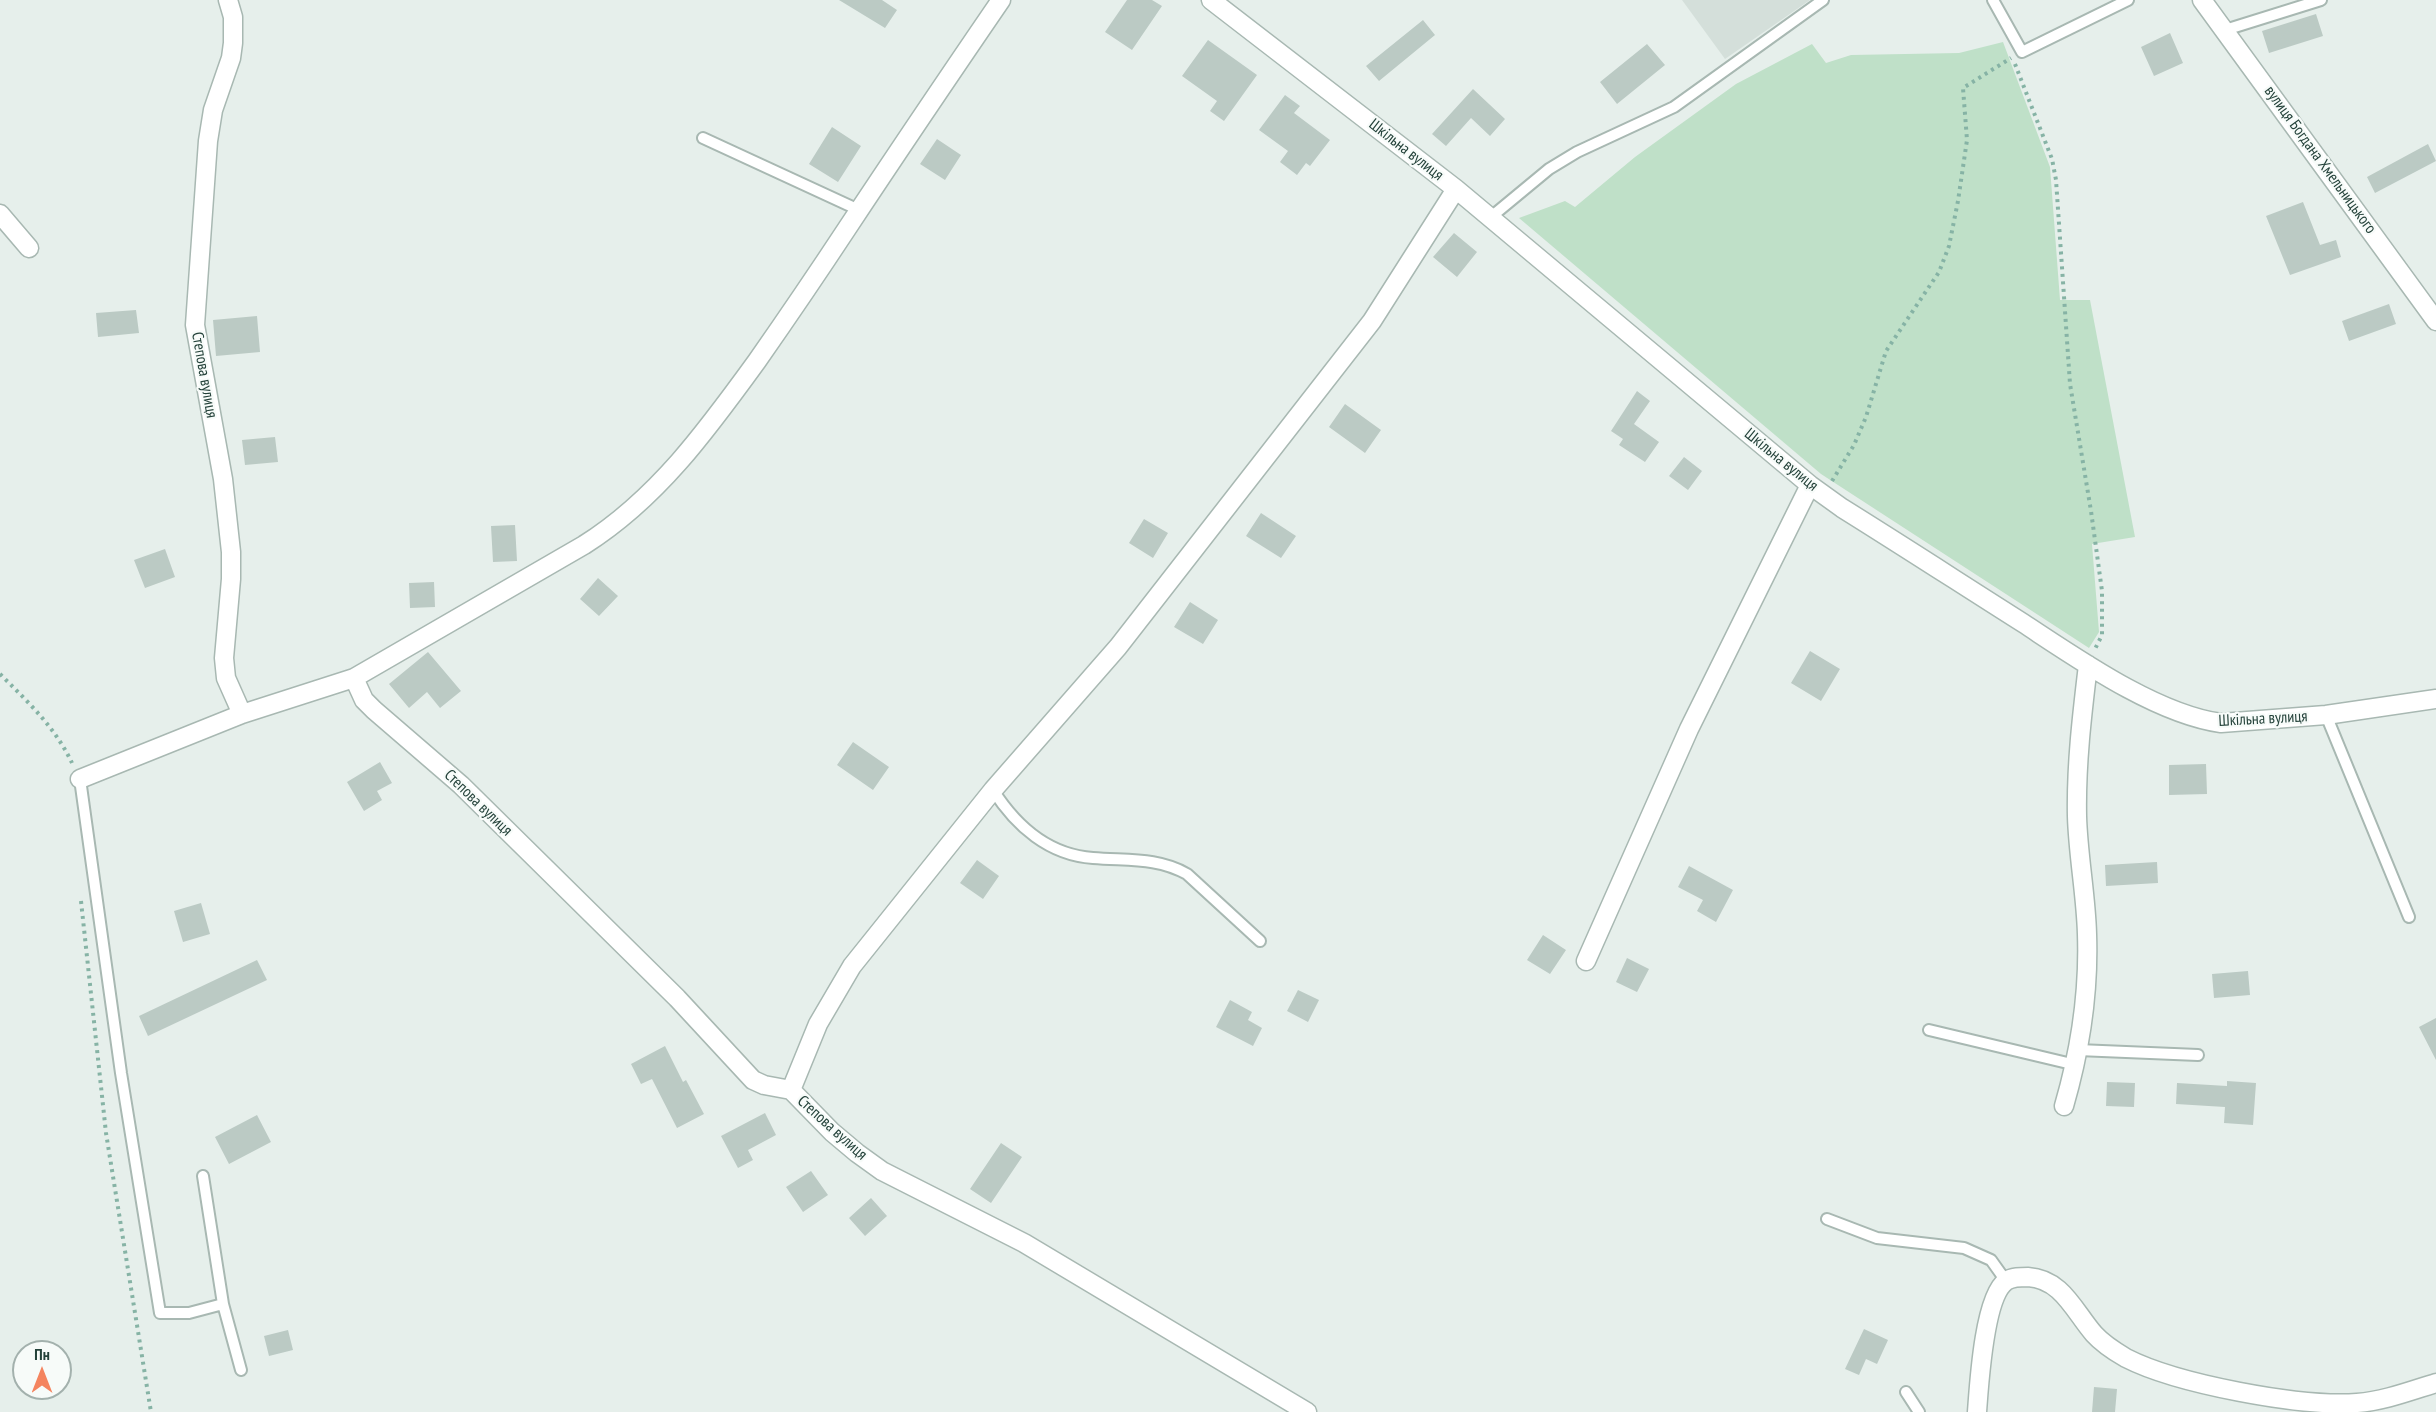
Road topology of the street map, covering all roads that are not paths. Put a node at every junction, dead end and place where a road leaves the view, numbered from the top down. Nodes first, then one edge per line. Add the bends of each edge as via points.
1 (228, 0) edge
2 (1001, 0) edge
3 (1211, 0) edge
4 (1823, 0) edge
5 (1993, 0) edge
6 (2128, 0) edge
7 (2202, 0) edge
8 (2321, 0) edge
9 (2225, 30) junction
10 (703, 138) dead end
11 (1456, 189) junction
12 (860, 210) junction
13 (0, 213) edge
14 (1491, 217) junction
15 (29, 248) dead end
16 (2436, 321) edge
17 (1817, 490) junction
18 (2088, 665) junction
19 (354, 678) junction
20 (2436, 699) edge
21 (242, 714) junction
22 (2326, 715) junction
23 (80, 779) joint
24 (993, 790) junction
25 (2409, 917) dead end
26 (1260, 941) dead end
27 (1586, 961) dead end
28 (1929, 1030) dead end
29 (2198, 1055) dead end
30 (2077, 1058) junction
31 (791, 1090) junction
32 (2064, 1106) dead end
33 (203, 1176) dead end
34 (1827, 1219) dead end
35 (2006, 1281) junction
36 (223, 1304) junction
37 (241, 1370) dead end
38 (2436, 1383) edge
39 (1906, 1392) dead end
40 (1307, 1412) edge
41 (1918, 1412) edge
42 (1977, 1412) edge

1 - 21 street, Степова вулиця via 233,17 233,43 208,141 195,325 223,478 231,552 226,678
2 - 12 street
3 - 11 street, Шкільна вулиця
4 - 14 lane via 1674,107 1549,169
5 - 6 lane via 2022,52
7 - 9 street, вулиця Богдана Хмельницького
8 - 9 lane
9 - 16 street, вулиця Богдана Хмельницького
10 - 12 lane
11 - 14 street, Шкільна вулиця
11 - 24 street via 1372,321 1118,647
12 - 19 street via 727,402 685,456 636,507 584,545
13 - 15 street
14 - 17 street, Шкільна вулиця
17 - 18 street, Шкільна вулиця
17 - 27 street via 1689,729
18 - 22 street, Шкільна вулиця via 2167,708 2204,721
18 - 30 street via 2076,782 2087,932
19 - 21 street
19 - 31 street, Степова вулиця via 374,710 461,785 753,1080
20 - 22 street, Шкільна вулиця
21 - 23 street
22 - 25 lane
23 - 36 lane via 121,1073 160,1313 189,1313
24 - 26 lane via 1019,824 1054,848 1091,858 1157,862 1188,874
24 - 31 street via 852,966 818,1024
28 - 30 lane
29 - 30 lane
30 - 32 street
31 - 40 street, Степова вулиця via 832,1132 882,1171 1024,1243
33 - 36 lane
34 - 35 lane via 1878,1238 1964,1248 1991,1260
35 - 38 street via 2017,1277 2043,1279 2072,1303 2106,1346 2159,1371 2225,1388 2332,1404 2383,1399
35 - 42 street via 1995,1294 1989,1312
36 - 37 lane
39 - 41 lane

